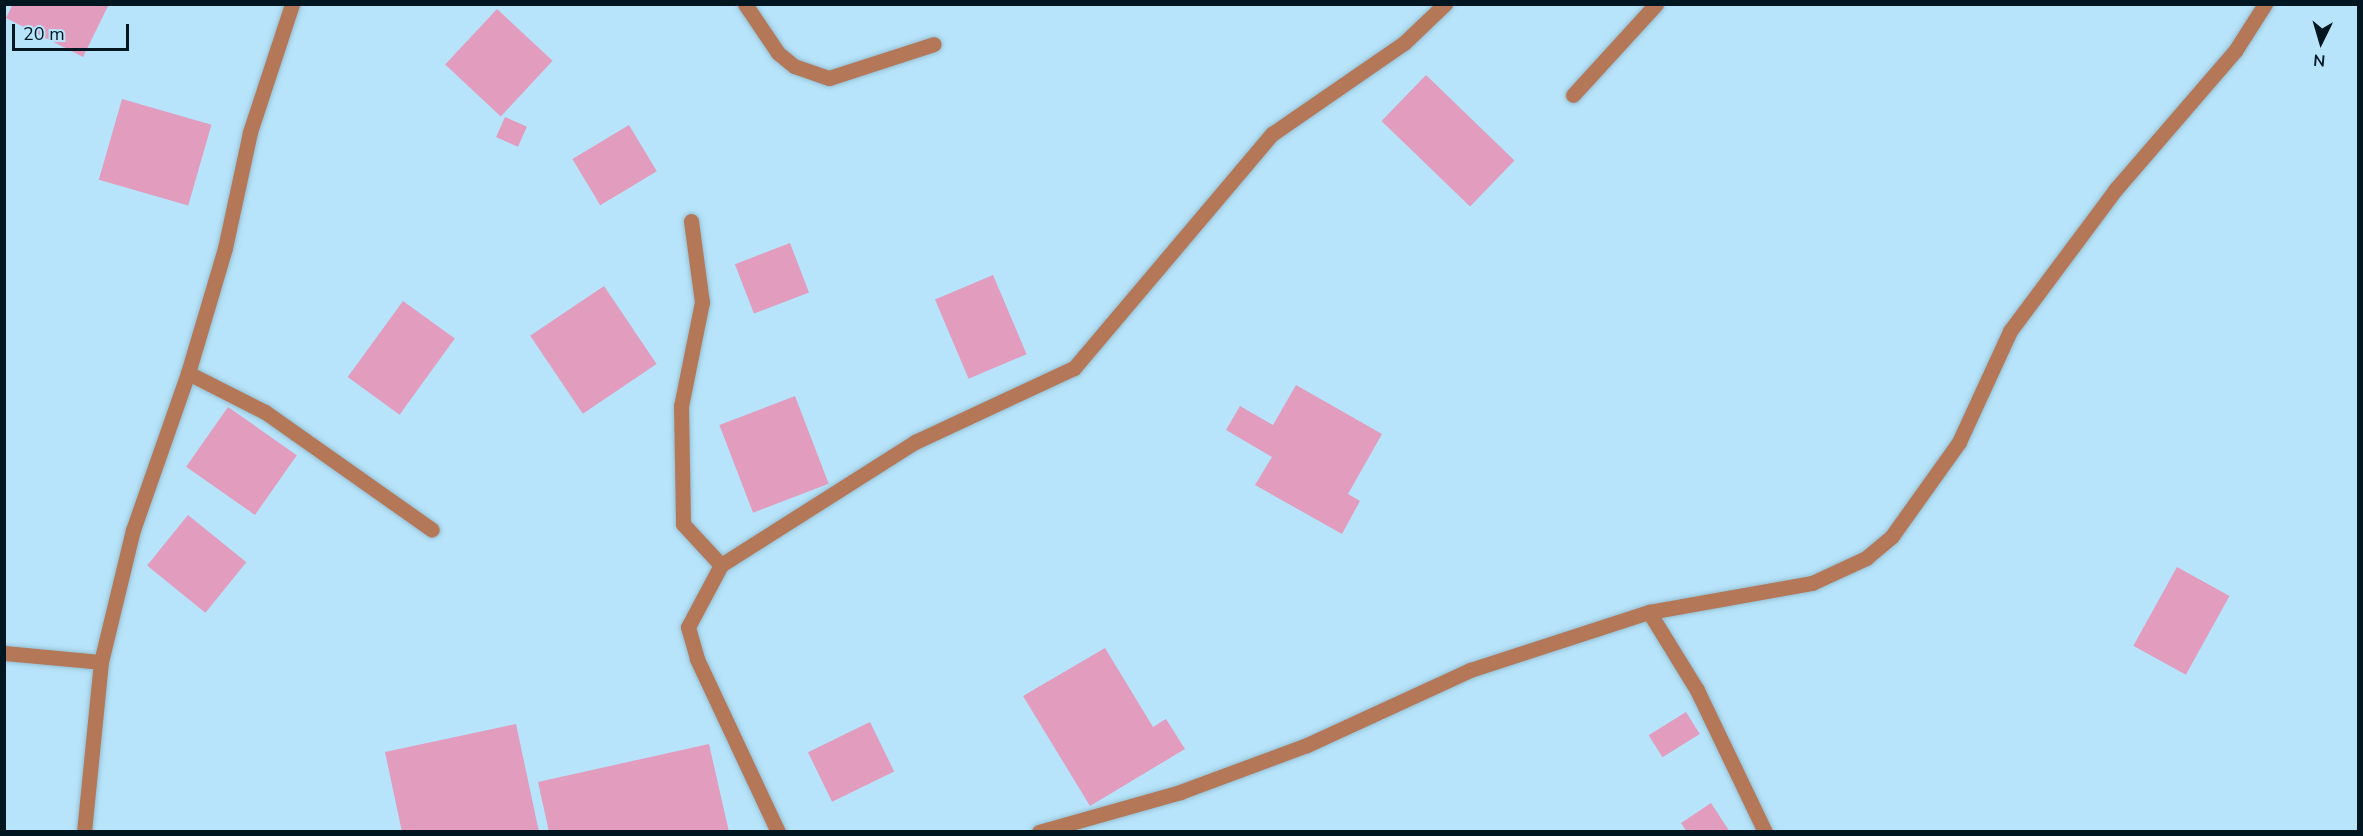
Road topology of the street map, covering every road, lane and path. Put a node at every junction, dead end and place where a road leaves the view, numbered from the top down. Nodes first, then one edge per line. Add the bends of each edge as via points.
1 (292, 4) edge
2 (745, 4) edge
3 (1445, 4) edge
4 (1656, 4) edge
5 (2265, 4) edge
6 (933, 44) dead end
7 (1573, 95) dead end
8 (691, 221) dead end
9 (188, 373) junction
10 (432, 530) dead end
11 (721, 565) junction
12 (1649, 612) junction
13 (4, 653) edge
14 (101, 662) junction
15 (84, 831) edge
16 (778, 831) edge
17 (1039, 831) edge
18 (1765, 831) edge

1 - 9 street via 250,132 225,248
2 - 6 street via 778,53 794,66 829,78
3 - 11 street via 1404,43 1272,134 1074,368 915,442
4 - 7 street
5 - 12 street via 2235,51 2115,190 2010,331 1959,442 1880,548 1812,583
8 - 11 street via 702,302 681,406 683,524
9 - 10 street via 265,412
9 - 14 street via 133,530
11 - 16 street via 688,622 693,648
12 - 17 street via 1470,670 1307,745 1180,792
12 - 18 street via 1696,690
13 - 14 street
14 - 15 street

